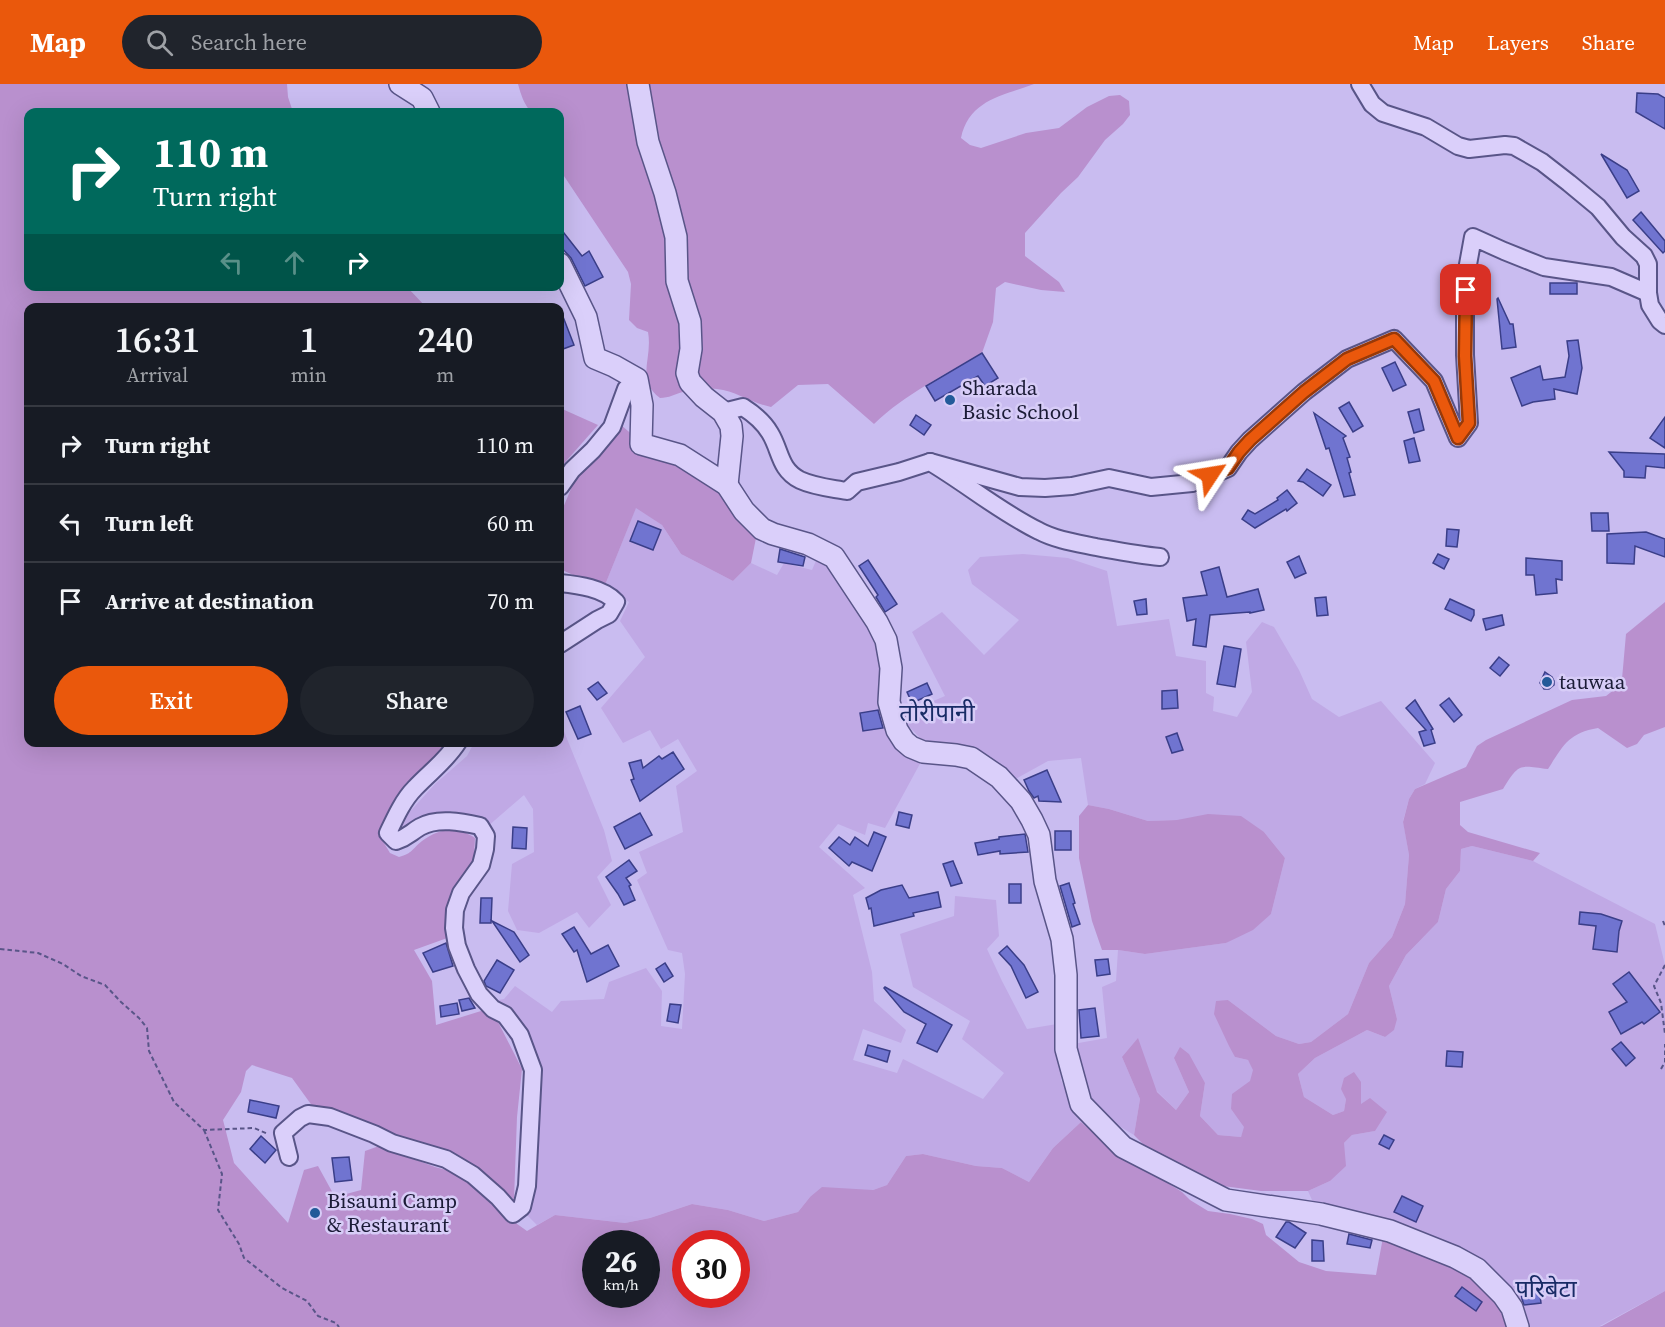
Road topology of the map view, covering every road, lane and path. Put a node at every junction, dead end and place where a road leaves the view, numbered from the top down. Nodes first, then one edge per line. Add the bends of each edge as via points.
1 (400, 84) edge
2 (638, 84) edge
3 (1360, 84) edge
4 (427, 108) edge
5 (564, 272) edge
6 (1648, 293) junction
7 (1665, 325) edge
8 (636, 379) junction
9 (723, 412) junction
10 (930, 462) junction
11 (564, 481) edge
12 (727, 485) junction
13 (1160, 556) dead end
14 (564, 584) edge
15 (564, 641) edge
16 (455, 747) edge
17 (1663, 921) dead end
18 (1665, 926) edge
19 (0, 949) edge
20 (1665, 965) edge
21 (1665, 1034) edge
22 (1665, 1044) edge
23 (1661, 1069) dead end
24 (204, 1130) junction
25 (287, 1150) joint
26 (339, 1327) edge
27 (1518, 1327) edge

1 - 4 street via 422,98
2 - 9 street via 648,142 676,237 677,281 690,322 687,373 704,397
3 - 6 street via 1372,104 1383,113 1426,127 1458,146 1514,146 1542,162 1598,207 1644,256 1648,264
5 - 8 street via 586,317 595,357
6 - 7 street via 1650,305
6 - 10 street via 1611,277 1544,267 1473,237 1465,310 1469,423 1458,438 1434,381 1394,339 1347,359 1250,440 1228,468 1192,483 1152,487 1109,478 1072,486 1020,487
8 - 11 street via 626,389 612,427
8 - 12 street via 642,405 642,444 680,454
9 - 10 street via 743,407 759,417 771,434 783,466 816,486 847,491 857,482
9 - 12 street via 732,436
10 - 13 street via 1041,532 1070,542
12 - 27 street via 762,529 825,552 842,568 886,640 891,668 889,702 904,741 923,752 971,758 984,766 1021,801 1032,820 1062,939 1066,1049 1081,1104 1123,1147 1226,1200 1321,1214 1390,1231 1455,1257 1477,1269 1503,1294
14 - 15 street via 610,595 616,602 609,614
16 - 25 street via 413,789 388,833 396,841 422,826 441,821 480,826 486,836 481,864 461,893 455,910 454,928 457,946 479,994 505,1015 520,1035 533,1070 527,1186 522,1207 513,1214 473,1175 446,1159 392,1143 330,1117 308,1114 300,1118 283,1133
17 - 18 path
19 - 24 path via 38,952 105,985 147,1028 149,1051 174,1101
20 - 21 path via 1654,987 1661,1003
22 - 23 path
24 - 25 path via 254,1128
24 - 26 path via 222,1174 218,1210 244,1258 282,1288 307,1301 318,1316

